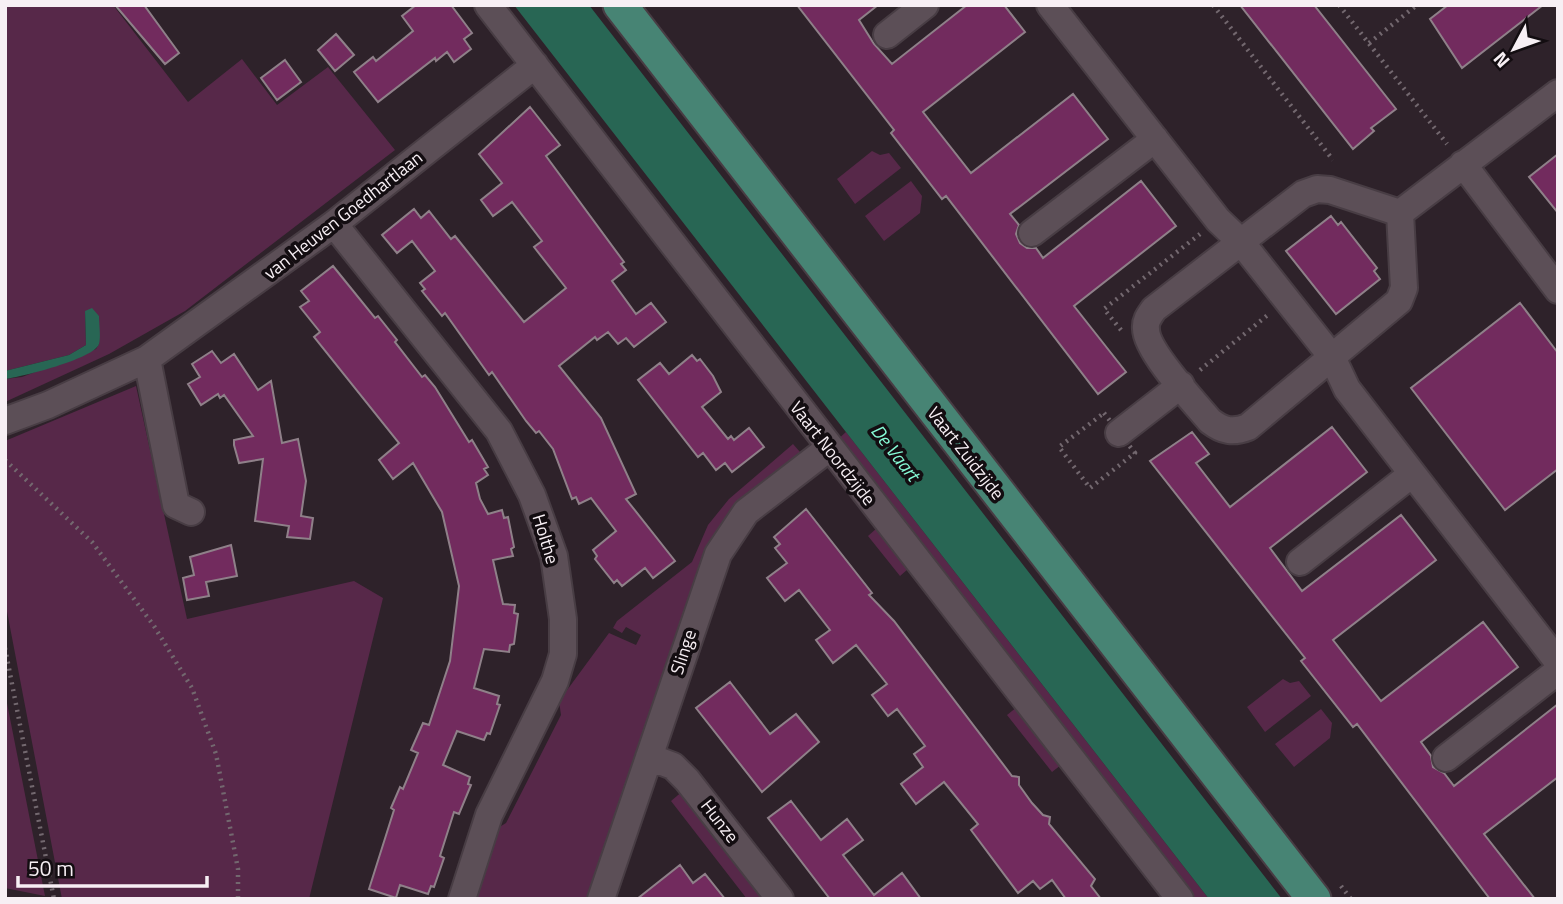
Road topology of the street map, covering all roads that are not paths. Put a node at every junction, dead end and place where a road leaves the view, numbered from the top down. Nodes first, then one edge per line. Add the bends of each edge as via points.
1 (488, 5) edge
2 (620, 5) edge
3 (925, 5) edge
4 (1050, 5) edge
5 (887, 35) dead end
6 (535, 65) junction
7 (1558, 93) edge
8 (1155, 139) junction
9 (1463, 164) junction
10 (1400, 214) junction
11 (334, 224) junction
12 (1032, 233) dead end
13 (1241, 243) junction
14 (1558, 290) edge
15 (1332, 357) junction
16 (147, 359) junction
17 (1181, 384) junction
18 (5, 421) edge
19 (1119, 433) road end
20 (829, 447) junction
21 (1412, 474) junction
22 (191, 512) dead end
23 (1300, 562) dead end
24 (1558, 662) edge
25 (1558, 671) edge
26 (649, 757) junction
27 (1446, 758) dead end
28 (462, 899) edge
29 (600, 899) edge
30 (780, 899) edge
31 (1180, 899) edge
32 (1314, 899) edge

1 - 6 street, Vaart Noordzijde
2 - 32 main road, Vaart Zuidzijde
3 - 5 street
4 - 8 street
6 - 11 street, van Heuven Goedhartlaan
6 - 20 street, Vaart Noordzijde
7 - 9 street
8 - 12 street
8 - 13 street
9 - 10 street
9 - 14 street
10 - 13 street via 1330,190 1317,190 1303,194
10 - 15 street via 1404,288 1399,301
11 - 16 street, van Heuven Goedhartlaan
11 - 28 street, Holthe via 499,431 532,495 554,556 563,653 555,681 489,815
13 - 15 street
13 - 17 street via 1148,318 1145,328 1151,346
15 - 17 street via 1240,430 1219,428 1210,421
15 - 21 street via 1346,389
16 - 18 street, van Heuven Goedhartlaan
16 - 22 street via 176,505
17 - 19 street
20 - 26 street, Slinge via 746,512 718,554
20 - 31 street, Vaart Noordzijde
21 - 23 street
21 - 24 street
25 - 27 street
26 - 29 street, Slinge
26 - 30 street, Hunze via 673,765 687,780

